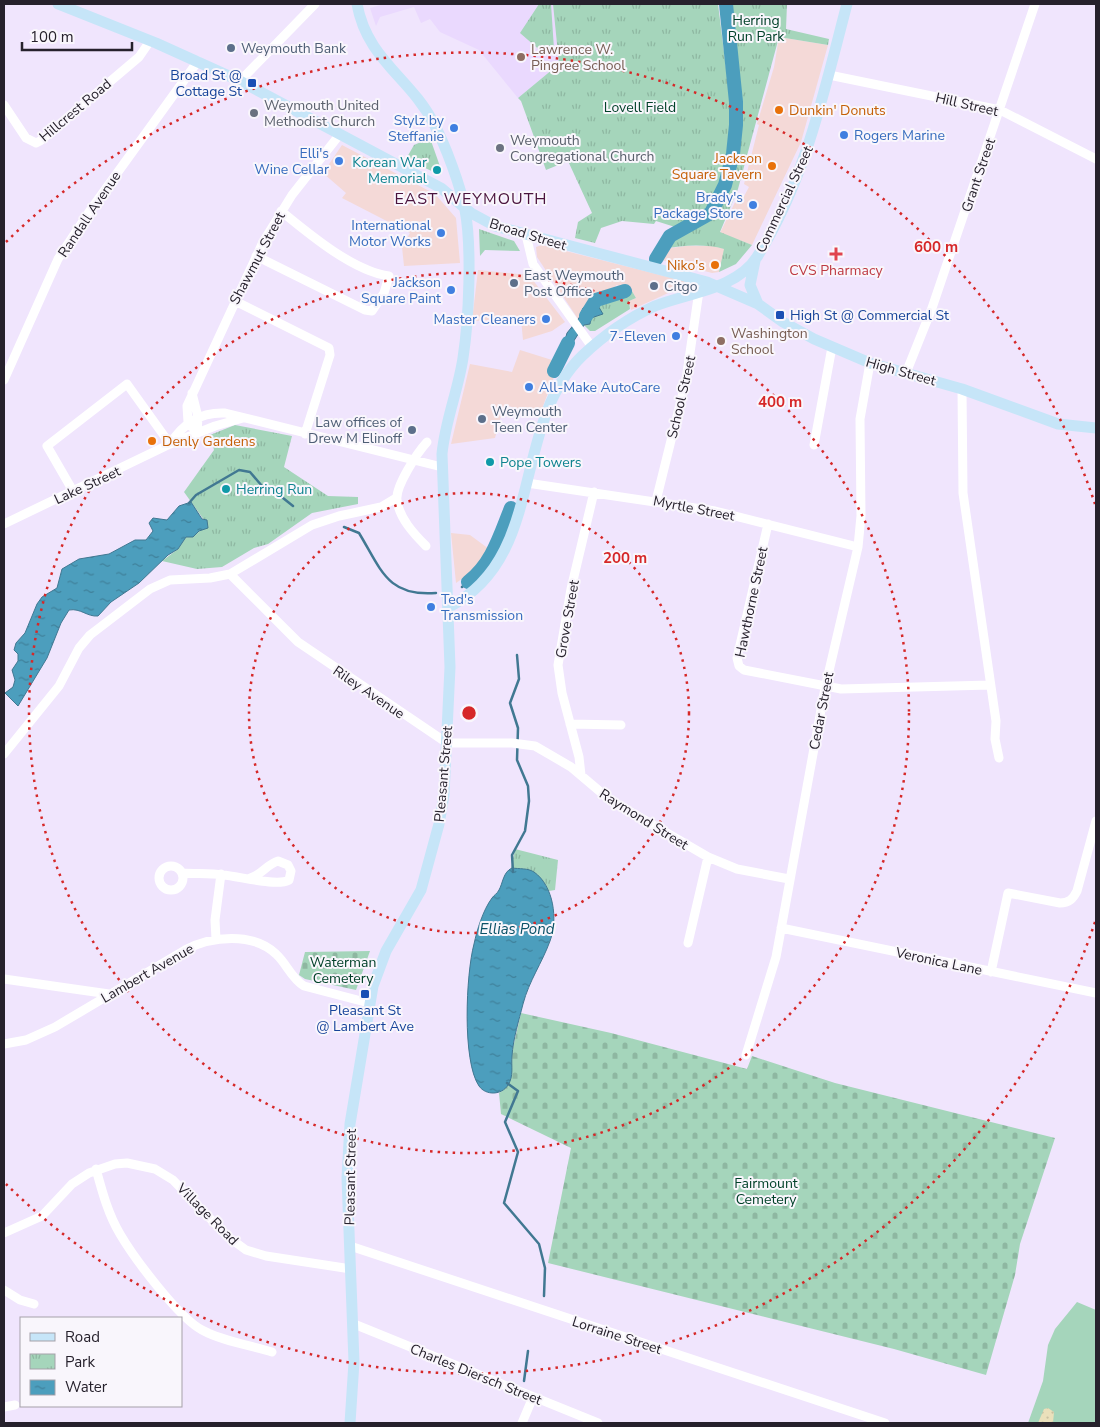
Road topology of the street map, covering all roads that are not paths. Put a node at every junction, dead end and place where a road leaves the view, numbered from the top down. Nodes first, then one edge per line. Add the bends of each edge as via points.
1 (58, 4) edge
2 (315, 4) edge
3 (357, 4) edge
4 (847, 4) edge
5 (1035, 4) edge
6 (150, 41) junction
7 (198, 61) junction
8 (829, 75) junction
9 (240, 82) junction
10 (4, 105) edge
11 (1000, 110) junction
12 (340, 134) junction
13 (1096, 159) edge
14 (464, 207) junction
15 (281, 211) junction
16 (526, 235) junction
17 (256, 256) junction
18 (756, 260) junction
19 (716, 285) junction
20 (699, 291) junction
21 (235, 301) junction
22 (758, 304) junction
23 (588, 343) junction
24 (832, 347) junction
25 (870, 363) junction
26 (906, 373) junction
27 (4, 380) edge
28 (962, 389) junction
29 (245, 418) junction
30 (193, 420) junction
31 (1096, 428) edge
32 (197, 433) junction
33 (306, 434) junction
34 (426, 442) dead end
35 (170, 444) junction
36 (814, 445) dead end
37 (413, 461) junction
38 (442, 467) junction
39 (527, 483) junction
40 (73, 491) junction
41 (594, 492) junction
42 (396, 498) junction
43 (656, 501) junction
44 (4, 524) edge
45 (768, 524) junction
46 (426, 546) dead end
47 (858, 547) junction
48 (230, 574) junction
49 (449, 607) junction
50 (990, 685) junction
51 (825, 688) junction
52 (570, 724) junction
53 (621, 725) dead end
54 (447, 743) junction
55 (4, 754) edge
56 (999, 758) dead end
57 (581, 775) junction
58 (1096, 821) edge
59 (708, 858) junction
60 (183, 873) dead end
61 (221, 874) junction
62 (250, 878) dead end
63 (789, 879) junction
64 (781, 928) junction
65 (216, 939) junction
66 (688, 943) dead end
67 (991, 972) junction
68 (4, 979) edge
69 (1096, 993) edge
70 (108, 994) junction
71 (369, 1002) junction
72 (4, 1044) edge
73 (746, 1055) dead end
74 (96, 1169) junction
75 (4, 1222) edge
76 (8, 1232) edge
77 (350, 1246) junction
78 (351, 1269) junction
79 (4, 1290) edge
80 (34, 1304) dead end
81 (354, 1324) junction
82 (272, 1352) dead end
83 (533, 1397) junction
84 (15, 1405) dead end
85 (4, 1407) edge
86 (350, 1423) edge
87 (522, 1423) edge
88 (598, 1423) edge
89 (885, 1423) edge

1 - 6 main road, Broad Street
2 - 9 street
3 - 14 main road via 366,33 376,51 434,123
4 - 8 main road, Commercial Street
5 - 11 street, Grant Street
6 - 7 main road, Broad Street
6 - 10 street, Hillcrest Road via 139,57 36,143 28,140
7 - 9 main road, Broad Street
7 - 27 street, Randall Avenue via 98,198 58,259
8 - 11 street, Hill Street
8 - 18 main road, Commercial Street via 816,127 801,168
9 - 12 main road, Broad Street
11 - 13 street, Hill Street
11 - 26 street, Grant Street via 932,308
12 - 14 main road, Broad Street via 441,188
12 - 15 street, Shawmut Street
14 - 16 main road, Broad Street via 488,223
14 - 38 main road, Pleasant Street via 468,260 463,358 444,435
15 - 17 street, Shawmut Street
15 - 17 street via 322,242 369,271 389,276 384,293 372,311 345,301
16 - 19 main road, Broad Street
16 - 23 street via 533,264
17 - 21 street, Shawmut Street
18 - 19 main road, Commercial Street via 736,276
18 - 22 main road via 750,285
19 - 20 main road, Commercial Street
19 - 22 main road, High Street
20 - 23 main road, Commercial Street via 654,307
20 - 43 street, School Street via 690,359
21 - 30 street, Shawmut Street via 187,406
21 - 33 street via 330,348
22 - 24 main road, High Street via 783,322
23 - 39 main road, Commercial Street via 557,391
24 - 25 main road, High Street
24 - 36 street
25 - 26 main road, High Street
25 - 47 street, Cedar Street via 860,419 861,516
26 - 28 main road, High Street
28 - 31 main road, High Street via 1040,419 1066,426
28 - 50 street via 964,493
29 - 30 street via 218,413
29 - 32 street
29 - 33 street
30 - 32 street
30 - 35 street, Lake Street
32 - 35 street, Lake Street
33 - 37 street
34 - 37 street
35 - 40 street, Lake Street
35 - 40 street via 127,384 47,446
37 - 38 street
37 - 42 street
38 - 49 main road, Pleasant Street
39 - 41 street, Myrtle Street
39 - 49 main road, Commercial Street via 512,534 500,560 473,592
40 - 44 street, Lake Street
41 - 43 street, Myrtle Street
41 - 52 street, Grove Street via 560,653 559,678
42 - 46 street via 409,527
42 - 48 street via 381,508 312,525
43 - 45 street, Myrtle Street
45 - 47 street, Myrtle Street
45 - 51 street, Hawthorne Street via 737,658 739,666 744,670
47 - 51 street, Cedar Street
48 - 54 street, Riley Avenue via 293,639
48 - 55 street via 161,583 97,628 79,648 59,686
49 - 54 main road, Pleasant Street
50 - 51 street, Hawthorne Street
50 - 56 street
51 - 63 street, Cedar Street
52 - 53 street
52 - 57 street, Grove Street
54 - 57 street, Raymond Street via 528,744 541,748
54 - 71 main road, Pleasant Street via 442,813 425,876 410,912 382,959
57 - 59 street, Raymond Street via 610,800
58 - 67 street via 1073,899 1060,903 1008,893
59 - 63 street, Raymond Street via 737,869
59 - 66 street
60 - 61 street
61 - 62 street
61 - 65 street
63 - 64 street, Cedar Street
64 - 67 street, Veronica Lane
64 - 73 street, Cedar Street via 776,957
65 - 70 street, Lambert Avenue via 197,944
65 - 71 street, Lambert Avenue via 248,941 264,946 276,954 304,986
67 - 69 street, Veronica Lane
68 - 70 street
70 - 72 street, Lambert Avenue via 46,1031 26,1040
71 - 77 main road, Pleasant Street via 348,1142
74 - 76 street, Village Road via 72,1184 42,1216
74 - 78 street, Village Road via 127,1163 154,1169 182,1188 227,1236 246,1250
74 - 82 street via 119,1233 191,1323 202,1331
75 - 76 street
77 - 78 main road, Pleasant Street
77 - 89 street, Lorraine Street
78 - 81 main road, Pleasant Street
79 - 80 street
81 - 83 street, Charles Diersch Street
81 - 86 main road, Pleasant Street
83 - 87 street
83 - 88 street, Charles Diersch Street
84 - 85 street

